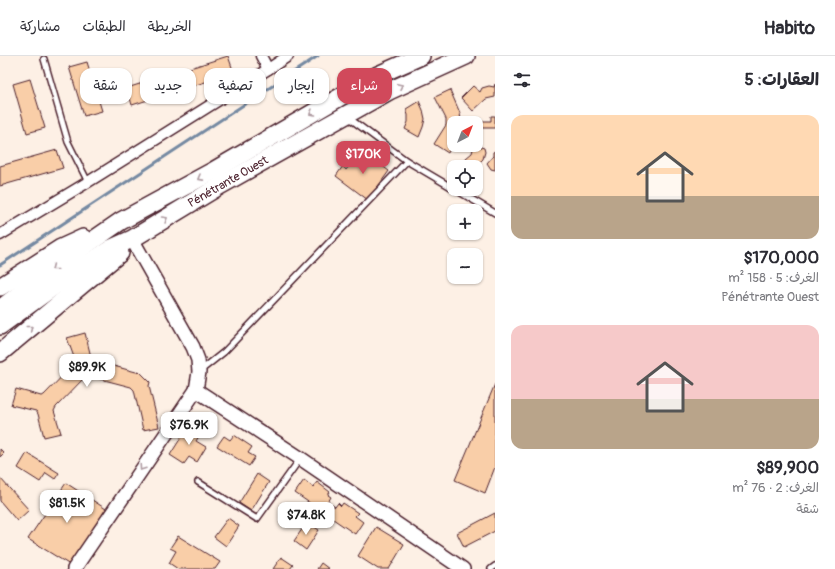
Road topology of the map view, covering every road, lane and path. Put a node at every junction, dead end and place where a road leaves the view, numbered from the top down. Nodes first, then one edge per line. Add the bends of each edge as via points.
1 (261, 56) edge
2 (288, 56) edge
3 (421, 56) edge
4 (466, 56) edge
5 (44, 59) dead end
6 (268, 69) junction
7 (345, 115) junction
8 (407, 161) junction
9 (88, 182) junction
10 (495, 213) edge
11 (121, 222) junction
12 (0, 235) edge
13 (132, 239) junction
14 (0, 287) edge
15 (0, 309) edge
16 (0, 326) edge
17 (0, 353) edge
18 (199, 372) junction
19 (196, 390) junction
20 (300, 458) junction
21 (198, 482) dead end
22 (495, 566) edge
23 (74, 569) edge
24 (463, 569) edge
25 (491, 569) edge

1 - 6 street
2 - 6 street
3 -> 11 highway, Pénétrante Ouest via 378,75
7 -> 4 highway, Pénétrante Ouest via 389,91
5 - 9 lane via 68,142
6 - 9 street
7 - 8 lane
13 -> 7 highway, Pénétrante Ouest
8 - 10 lane
8 - 18 lane via 224,352
9 - 12 street
11 - 14 highway via 61,248
11 -> 15 highway, Pénétrante Ouest via 60,263
13 - 16 highway, Pénétrante Ouest via 112,248 70,275
17 -> 13 highway via 118,256
13 - 18 street via 193,347
18 - 19 street
19 - 20 street
19 -> 23 street
20 - 21 lane via 257,519
20 - 24 street
22 - 25 lane

